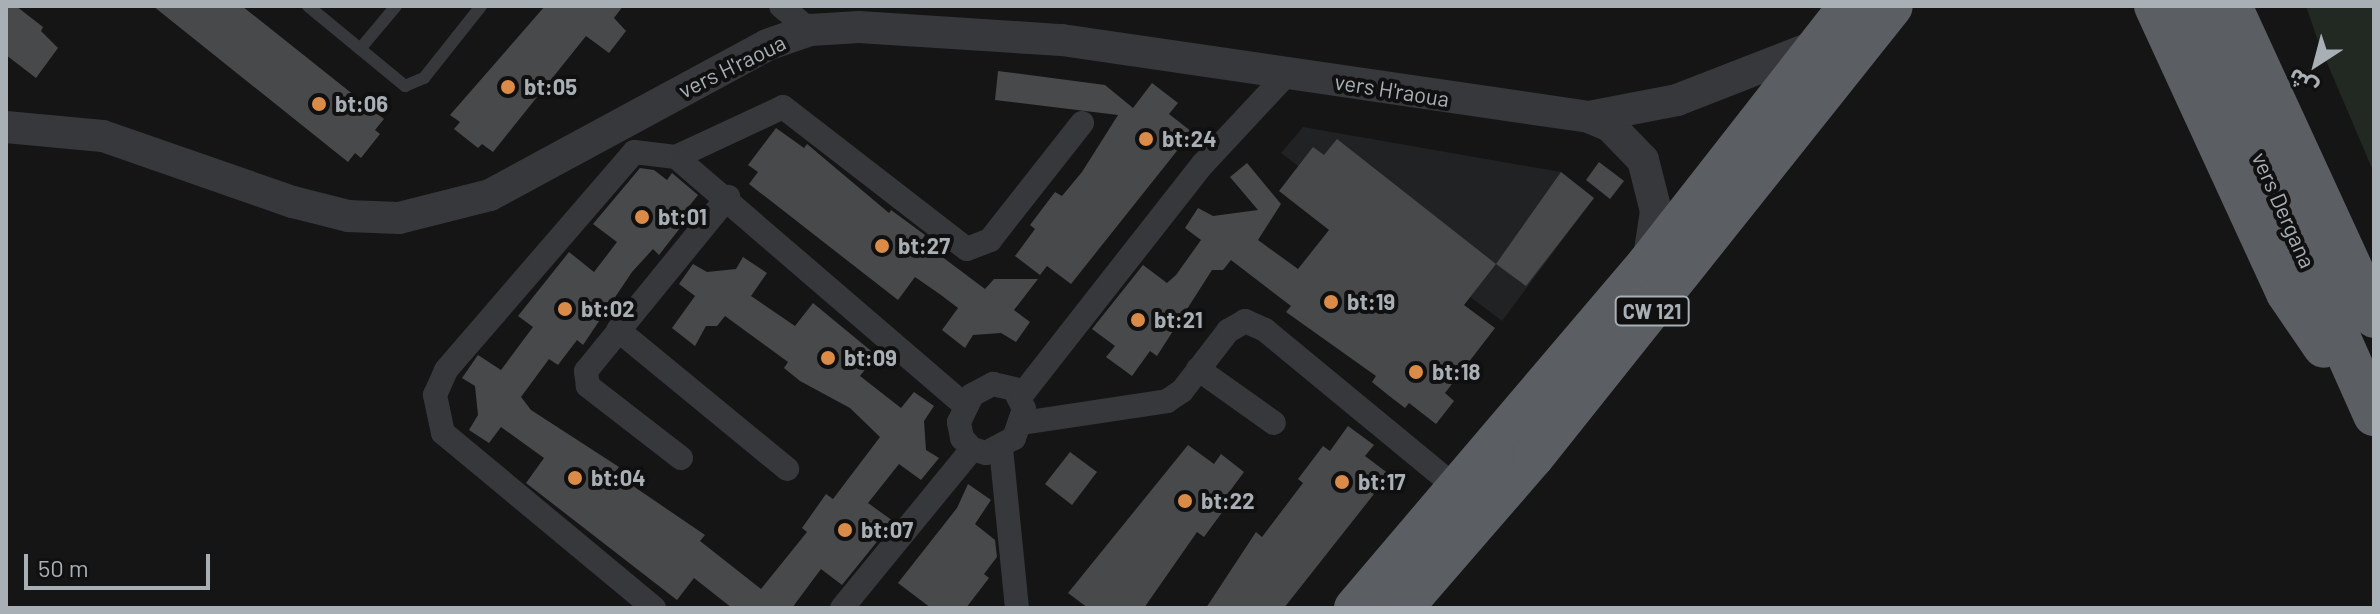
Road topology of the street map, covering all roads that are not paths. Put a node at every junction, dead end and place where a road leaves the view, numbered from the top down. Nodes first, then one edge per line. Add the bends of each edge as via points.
1 (308, 6) edge
2 (396, 6) edge
3 (481, 6) edge
4 (781, 6) edge
5 (1849, 6) edge
6 (1892, 6) edge
7 (2155, 6) edge
8 (2192, 6) edge
9 (2231, 6) edge
10 (2260, 6) edge
11 (810, 30) junction
12 (1818, 45) junction
13 (360, 49) junction
14 (1287, 74) junction
15 (1589, 117) junction
16 (1082, 123) dead end
17 (6, 127) edge
18 (676, 157) junction
19 (728, 197) junction
20 (1647, 265) junction
21 (2355, 276) junction
22 (2374, 317) edge
23 (618, 330) junction
24 (1198, 369) junction
25 (2358, 378) junction
26 (1020, 397) junction
27 (965, 406) junction
28 (2374, 415) edge
29 (1022, 423) junction
30 (1274, 423) dead end
31 (1001, 448) junction
32 (972, 449) junction
33 (681, 458) dead end
34 (787, 469) dead end
35 (1458, 489) junction
36 (654, 608) edge
37 (842, 608) edge
38 (1017, 608) edge
39 (1355, 608) edge
40 (1402, 608) edge

1 - 13 lane
2 - 13 lane
3 - 13 lane via 424,78 405,86
4 - 11 street
5 - 12 highway
6 - 40 highway, CW 121 via 1533,457
7 - 25 highway via 2287,293 2322,344
8 - 25 highway, vers Dergana
9 - 21 highway
10 - 21 highway via 2356,224 2360,258
11 - 14 street, vers H'raoua via 906,28 1062,40
11 - 17 street, vers H'raoua via 740,59 490,195 399,218 348,216 293,202 103,136
12 - 15 street via 1677,100
12 - 20 highway
14 - 15 street, vers H'raoua
14 - 26 street via 1203,164
15 - 20 street via 1610,126 1643,160 1656,211
16 - 18 street via 990,240 967,249 783,107
18 - 19 street
18 - 36 street via 634,152 446,370 435,395 443,433
19 - 23 street
19 - 27 street
20 - 35 highway
21 - 22 highway
23 - 33 street via 586,371 588,386
23 - 34 street
24 - 29 street via 1167,401
24 - 30 street
24 - 35 street via 1236,325 1255,323
25 - 28 highway, vers Dergana
26 - 27 street via 1014,389 993,384
26 - 29 street
27 - 32 street via 959,422 962,438
29 - 31 street
31 - 32 street
31 - 38 street
32 - 37 street
35 - 39 highway

